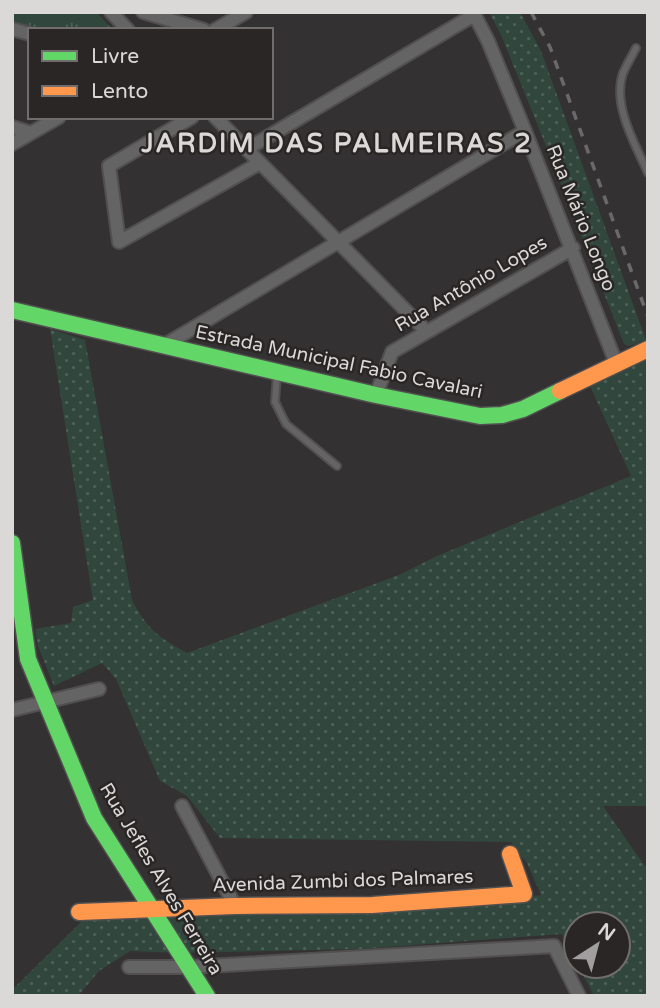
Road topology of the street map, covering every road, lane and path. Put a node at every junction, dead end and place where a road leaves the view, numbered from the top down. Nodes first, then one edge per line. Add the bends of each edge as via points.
1 (111, 12) edge
2 (143, 12) edge
3 (246, 12) edge
4 (474, 14) edge
5 (126, 28) edge
6 (197, 28) edge
7 (218, 28) edge
8 (636, 48) dead end
9 (56, 119) edge
10 (189, 119) edge
11 (217, 119) edge
12 (12, 127) edge
13 (525, 131) junction
14 (31, 133) junction
15 (12, 144) edge
16 (247, 149) junction
17 (260, 163) junction
18 (648, 173) edge
19 (337, 241) junction
20 (573, 248) junction
21 (12, 310) edge
22 (427, 332) junction
23 (163, 346) junction
24 (648, 349) edge
25 (616, 363) junction
26 (277, 372) junction
27 (376, 394) junction
28 (337, 466) dead end
29 (12, 543) edge
30 (15, 597) edge
31 (99, 689) dead end
32 (45, 702) junction
33 (12, 710) edge
34 (182, 806) dead end
35 (510, 854) dead end
36 (235, 906) junction
37 (152, 909) junction
38 (79, 912) dead end
39 (129, 967) dead end
40 (189, 967) junction
41 (207, 996) edge
42 (579, 996) edge

1 - 5 street
2 - 6 street
3 - 7 street
4 - 13 street, Rua Mário Longo
4 - 16 street
8 - 18 lane via 622,75 620,101
9 - 14 street
10 - 17 street via 108,166 119,242
11 - 16 street
12 - 14 street
13 - 19 street
13 - 20 street, Rua Mário Longo
14 - 15 street
16 - 17 street
17 - 19 street
19 - 22 street
19 - 23 street
20 - 22 street, Rua Antônio Lopes
20 - 25 street, Rua Mário Longo
21 - 23 street, Estrada Municipal Fabio Cavalari
22 - 27 street, Rua Antônio Lopes via 392,352
23 - 26 street, Estrada Municipal Fabio Cavalari
24 - 25 street, Estrada Municipal Fabio Cavalari
25 - 27 street, Estrada Municipal Fabio Cavalari via 502,415 480,416
26 - 27 street, Estrada Municipal Fabio Cavalari
26 - 28 lane via 275,402 286,424
29 - 30 street, Rua Jefles Alves Ferreira
30 - 32 street, Rua Jefles Alves Ferreira via 27,659
31 - 32 street
32 - 33 street
32 - 37 street, Rua Jefles Alves Ferreira via 94,818
34 - 36 street
35 - 36 street, Avenida Zumbi dos Palmares via 524,894 372,905
36 - 37 street, Avenida Zumbi dos Palmares
37 - 38 street, Avenida Zumbi dos Palmares
37 - 40 street, Rua Jefles Alves Ferreira
39 - 40 street
40 - 41 street, Rua Jefles Alves Ferreira
40 - 42 street via 554,946

